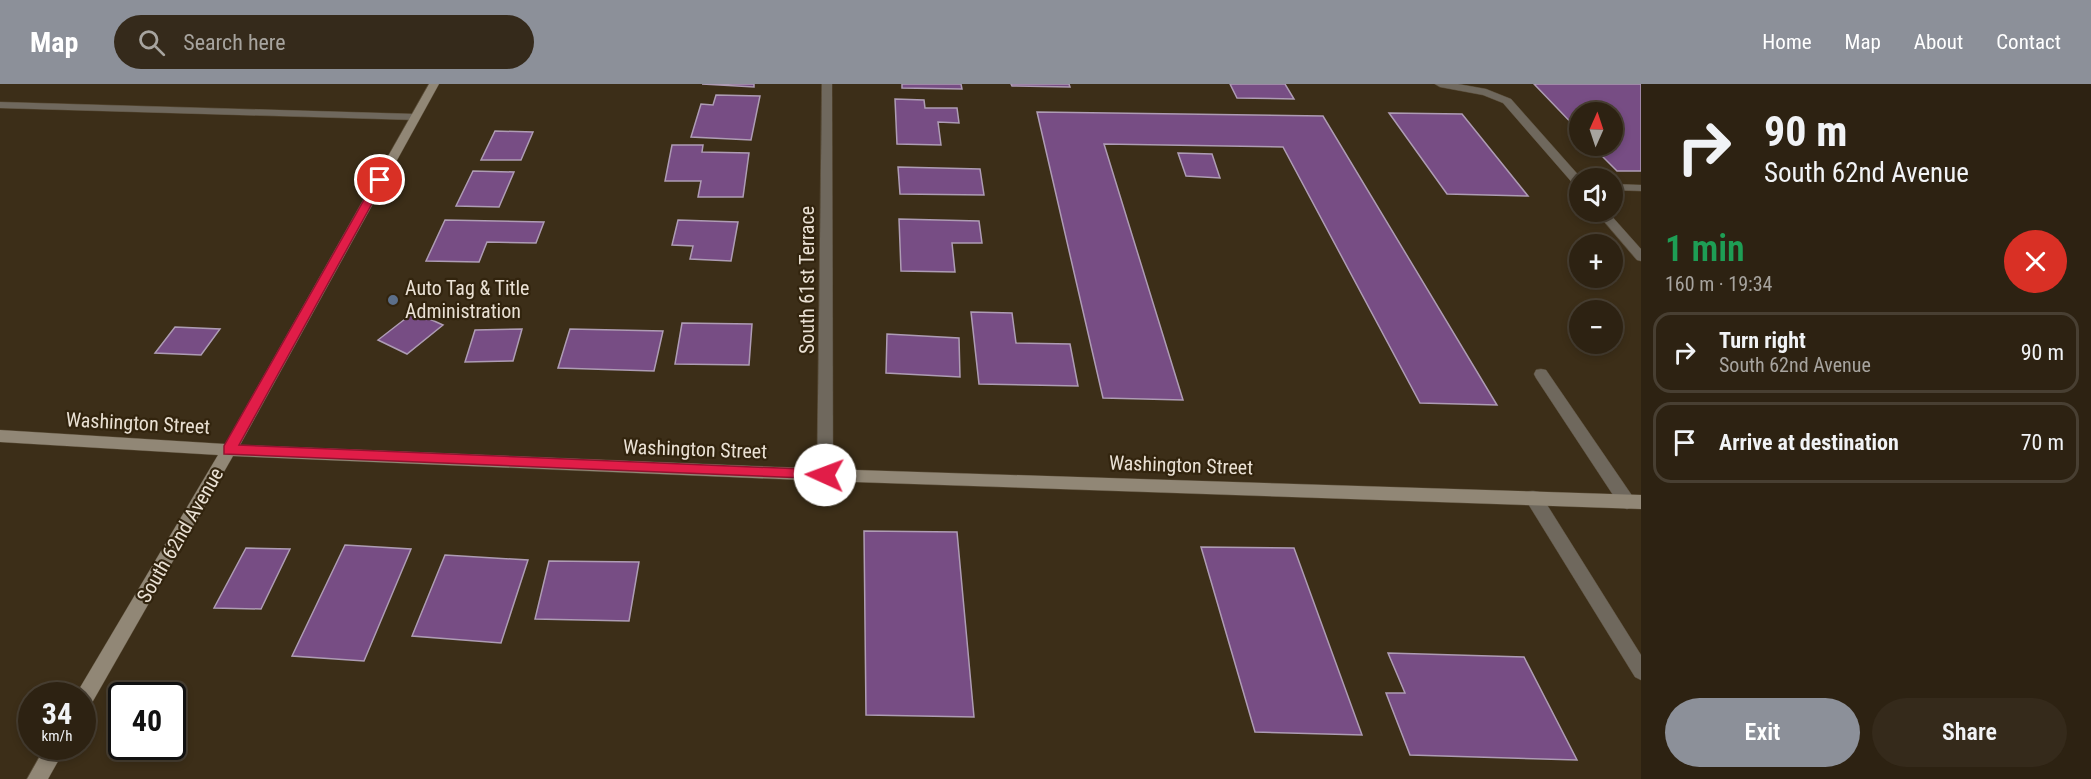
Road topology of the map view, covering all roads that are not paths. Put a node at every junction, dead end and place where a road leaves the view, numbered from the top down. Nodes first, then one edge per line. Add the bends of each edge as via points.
1 (434, 84) edge
2 (827, 84) edge
3 (1440, 84) edge
4 (0, 105) edge
5 (415, 117) junction
6 (1569, 173) edge
7 (1623, 187) edge
8 (1641, 188) edge
9 (1611, 222) edge
10 (1641, 257) edge
11 (1541, 374) dead end
12 (0, 436) edge
13 (229, 450) junction
14 (825, 475) junction
15 (1533, 497) junction
16 (1634, 502) edge
17 (1641, 671) edge
18 (94, 682) edge
19 (48, 760) edge
20 (37, 779) edge

1 - 5 street, South 62nd Avenue
2 - 14 street, South 61st Terrace
3 - 6 street via 1486,92 1506,101
4 - 5 street
5 - 13 street, South 62nd Avenue
7 - 8 street
9 - 10 street
11 - 16 street
12 - 13 street, Washington Street
13 - 14 street, Washington Street
13 - 18 street, South 62nd Avenue
14 - 15 street, Washington Street
15 - 16 street, Washington Street
15 - 17 street
19 - 20 street

